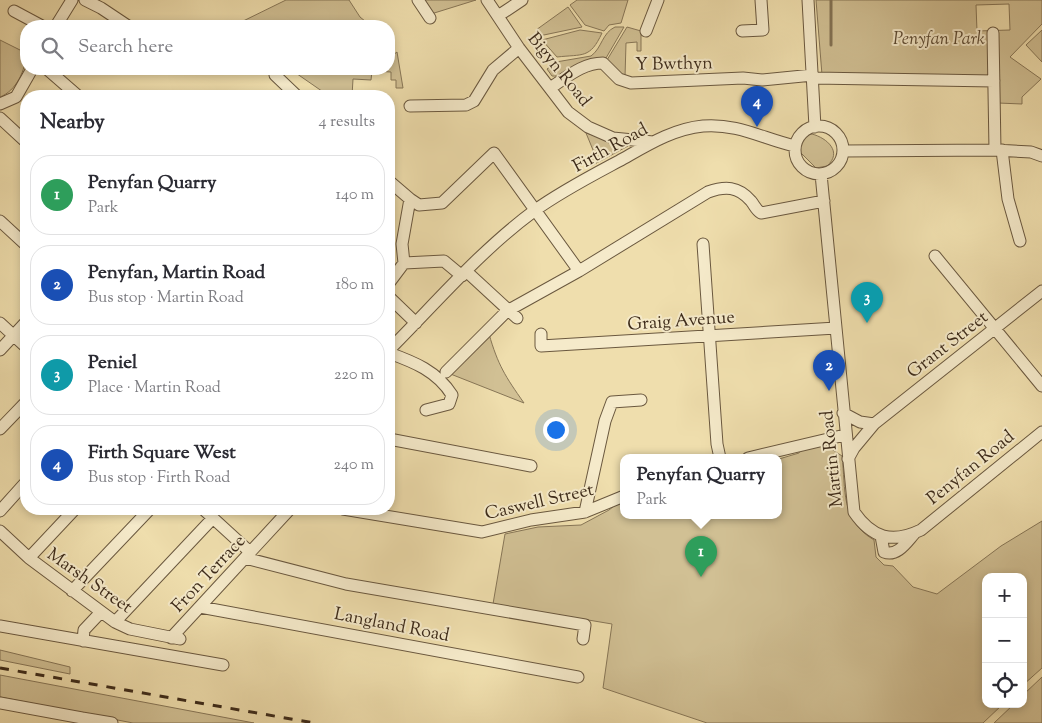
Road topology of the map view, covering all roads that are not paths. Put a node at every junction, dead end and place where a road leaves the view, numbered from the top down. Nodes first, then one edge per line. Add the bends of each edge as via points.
1 (72, 0) edge
2 (85, 0) edge
3 (418, 0) edge
4 (487, 0) edge
5 (522, 0) edge
6 (658, 0) edge
7 (761, 0) edge
8 (808, 0) edge
9 (14, 11) dead end
10 (498, 16) junction
11 (430, 18) dead end
12 (31, 20) edge
13 (60, 20) edge
14 (119, 20) edge
15 (646, 31) dead end
16 (742, 31) dead end
17 (993, 33) dead end
18 (519, 48) junction
19 (29, 75) edge
20 (54, 75) edge
21 (275, 75) dead end
22 (814, 76) junction
23 (994, 80) junction
24 (550, 88) junction
25 (20, 90) edge
26 (20, 90) edge
27 (71, 90) edge
28 (291, 90) edge
29 (0, 104) edge
30 (410, 106) dead end
31 (0, 118) edge
32 (815, 126) junction
33 (20, 136) edge
34 (653, 142) junction
35 (795, 146) junction
36 (998, 150) junction
37 (843, 151) junction
38 (1042, 156) edge
39 (474, 157) dead end
40 (477, 168) junction
41 (822, 174) junction
42 (395, 186) edge
43 (410, 199) junction
44 (824, 201) junction
45 (536, 210) junction
46 (0, 221) edge
47 (20, 239) edge
48 (1020, 240) dead end
49 (703, 244) dead end
50 (935, 256) dead end
51 (404, 263) junction
52 (579, 271) junction
53 (464, 273) junction
54 (395, 274) edge
55 (1042, 291) edge
56 (395, 303) edge
57 (512, 314) junction
58 (0, 323) edge
59 (416, 323) junction
60 (20, 328) edge
61 (836, 328) junction
62 (995, 328) junction
63 (541, 334) dead end
64 (14, 335) junction
65 (710, 336) junction
66 (20, 341) edge
67 (395, 346) edge
68 (0, 350) edge
69 (395, 355) edge
70 (446, 372) dead end
71 (1042, 386) edge
72 (640, 400) dead end
73 (20, 408) edge
74 (426, 410) dead end
75 (843, 413) junction
76 (874, 424) junction
77 (0, 429) edge
78 (1042, 432) edge
79 (845, 434) junction
80 (395, 441) edge
81 (719, 454) edge
82 (764, 454) edge
83 (848, 461) junction
84 (531, 466) dead end
85 (20, 488) edge
86 (620, 498) edge
87 (0, 510) edge
88 (585, 512) junction
89 (69, 515) edge
90 (144, 515) edge
91 (206, 515) edge
92 (212, 515) edge
93 (285, 515) edge
94 (379, 515) edge
95 (0, 531) edge
96 (918, 532) junction
97 (881, 536) junction
98 (248, 555) junction
99 (29, 558) junction
100 (72, 591) junction
101 (200, 606) junction
102 (101, 612) junction
103 (114, 622) junction
104 (0, 626) edge
105 (175, 639) joint
106 (583, 639) dead end
107 (83, 641) junction
108 (223, 665) dead end
109 (578, 677) dead end
110 (0, 703) edge
111 (82, 720) edge
112 (112, 723) edge

1 - 13 street
2 - 14 street
3 - 11 street
4 - 10 street, Bigyn Road
5 - 10 street
6 - 15 street, Y Bwthyn
7 - 16 street via 763,30
8 - 22 street
9 - 12 street
10 - 18 street, Bigyn Road
17 - 23 street
18 - 24 street, Bigyn Road
18 - 30 street via 492,70 474,101 466,105
19 - 26 street
20 - 27 street
21 - 28 street
22 - 23 street, Y Bwthyn
22 - 24 street, Y Bwthyn via 631,83 619,79 603,63 592,63
22 - 32 street
23 - 36 street
24 - 34 street, Bigyn Road via 568,112 588,126 613,138
25 - 29 street via 16,97
31 - 33 street
32 - 35 street via 802,133
32 - 37 street via 823,126 836,133
34 - 35 street, Firth Road via 677,131 719,126 743,129
34 - 45 street, Firth Road
35 - 41 street via 801,166 814,174
36 - 37 street
36 - 38 street
36 - 48 street
37 - 41 street via 836,168
39 - 40 street
40 - 43 street via 442,203 419,205
40 - 45 street via 494,153
41 - 44 street, Martin Road
42 - 43 street
43 - 51 street via 402,244
44 - 52 street via 761,213 741,192 720,187 686,204
44 - 61 street, Martin Road
45 - 52 street
45 - 53 street, Firth Road
46 - 47 street
49 - 65 street
50 - 62 street
51 - 53 street via 444,261
51 - 54 street
52 - 57 street
53 - 57 street
53 - 59 street, Firth Road
55 - 62 street, Grant Street
56 - 59 street
57 - 70 street
58 - 64 street
59 - 67 street, Firth Road
60 - 64 street
61 - 65 street, Graig Avenue
61 - 75 street, Martin Road
62 - 71 street
62 - 76 street, Grant Street
63 - 65 street, Graig Avenue via 542,346
64 - 66 street
64 - 68 street
65 - 81 street
69 - 74 street via 429,369 452,395 449,404
72 - 88 street via 612,402
73 - 77 street
75 - 76 street via 860,422
75 - 79 street, Martin Road
76 - 83 street, Grant Street via 854,448
78 - 96 street, Penyfan Road
79 - 82 street
79 - 83 street, Martin Road
80 - 84 street
83 - 97 street, Martin Road via 854,512 864,527
85 - 87 street
86 - 88 street, Caswell Street
88 - 94 street, Caswell Street via 482,532
89 - 99 street
90 - 100 street
91 - 103 street
92 - 98 street
93 - 98 street, Fron Terrace
95 - 99 street, Marsh Street
96 - 97 street via 904,537
96 - 97 street, Penyfan Road via 890,554 881,549
98 - 101 street, Fron Terrace
98 - 106 street via 346,584 585,625
99 - 100 street, Marsh Street
100 - 102 street, Marsh Street
101 - 105 street, Fron Terrace
101 - 109 street, Langland Road
102 - 103 street, Marsh Street
102 - 107 street via 84,630
103 - 105 street, Marsh Street
104 - 107 street
107 - 108 street
110 - 111 street
111 - 112 street

